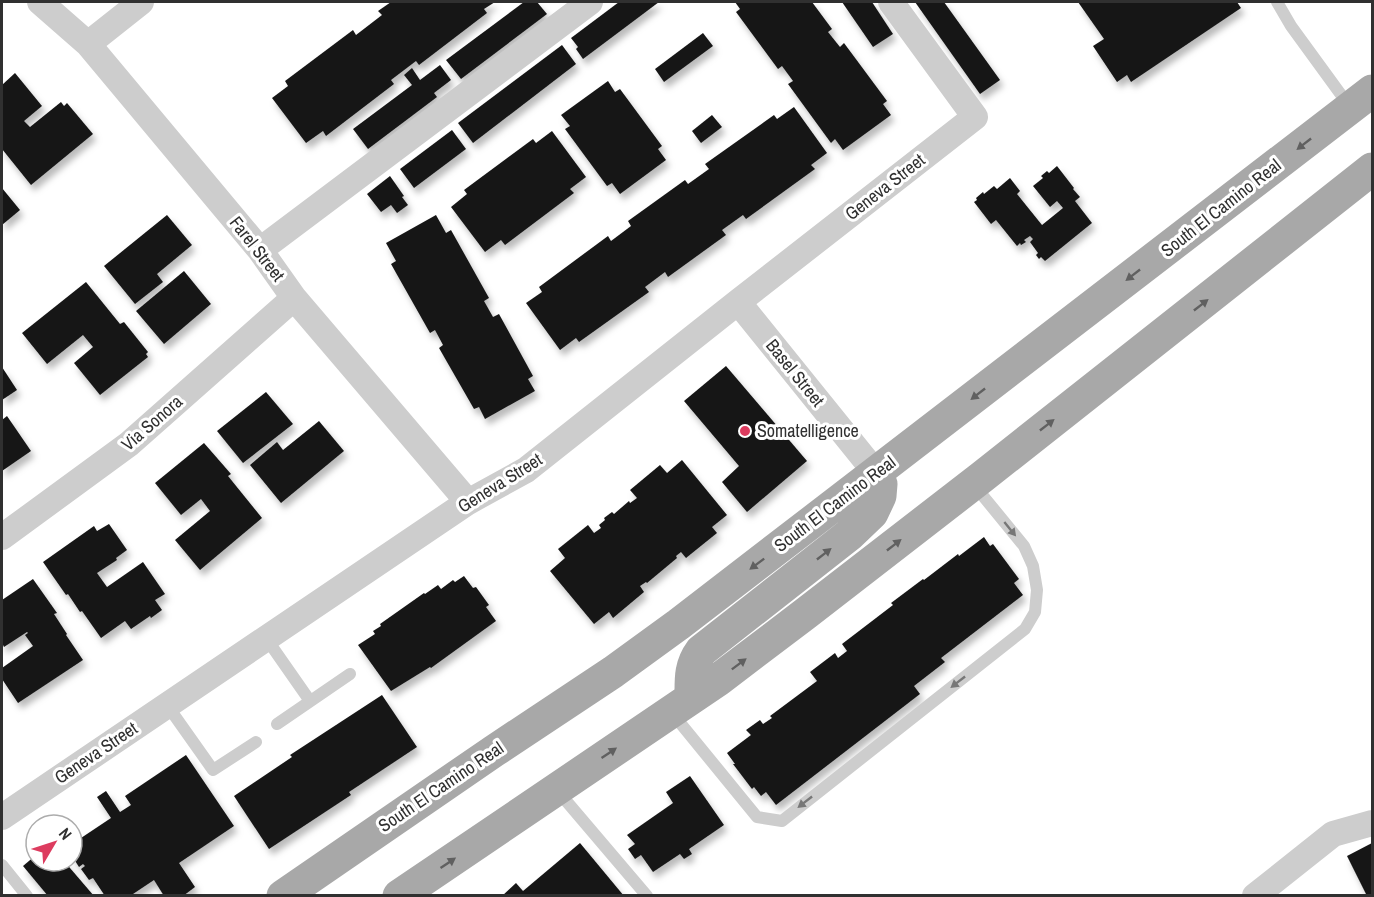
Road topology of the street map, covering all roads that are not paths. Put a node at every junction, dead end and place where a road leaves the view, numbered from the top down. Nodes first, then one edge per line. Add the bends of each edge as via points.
1 (40, 2) edge
2 (141, 2) edge
3 (590, 2) edge
4 (891, 2) edge
5 (1277, 2) edge
6 (88, 44) junction
7 (1361, 99) edge
8 (1372, 170) edge
9 (260, 250) junction
10 (294, 298) junction
11 (738, 302) junction
12 (876, 473) junction
13 (973, 484) junction
14 (468, 502) junction
15 (2, 537) edge
16 (266, 639) junction
17 (350, 674) dead end
18 (310, 701) junction
19 (681, 704) junction
20 (167, 705) junction
21 (277, 724) dead end
22 (256, 742) dead end
23 (556, 789) junction
24 (2, 817) edge
25 (1372, 824) edge
26 (2, 865) edge
27 (27, 896) edge
28 (283, 896) edge
29 (399, 896) edge
30 (647, 896) edge
31 (1255, 896) edge

1 - 6 street, Farel Street
2 - 6 street
3 - 9 street
4 - 11 street, Geneva Street via 975,117
5 - 7 lane via 1291,26
6 - 9 street, Farel Street
7 -> 12 main road, South El Camino Real
13 -> 8 main road
9 - 10 street, Farel Street
10 - 14 street, Farel Street
10 - 15 street, Via Sonora via 129,444
11 - 12 street, Basel Street
11 - 14 street, Geneva Street via 526,470
19 -> 12 main road via 701,651 872,513 880,496 881,484
12 -> 28 main road, South El Camino Real via 613,672
19 -> 13 main road via 718,680
13 -> 19 lane via 1024,546 1033,566 1035,612 1025,629 782,821 757,817
14 - 16 street, Geneva Street
16 - 18 lane
16 - 20 street, Geneva Street
17 - 18 lane
18 - 21 lane
23 -> 19 main road
20 - 22 lane via 213,770
20 - 24 street, Geneva Street
29 -> 23 main road
23 - 30 lane
25 - 31 street via 1333,834
26 - 27 lane

